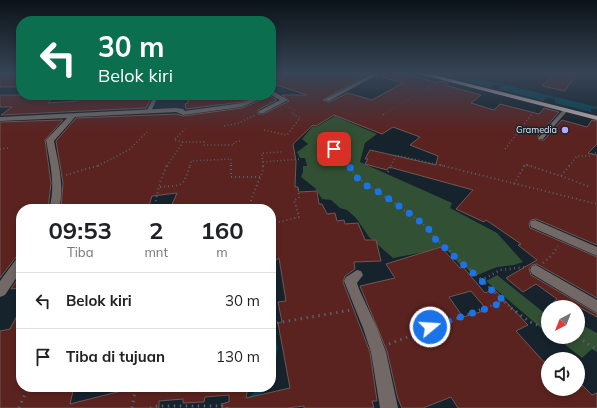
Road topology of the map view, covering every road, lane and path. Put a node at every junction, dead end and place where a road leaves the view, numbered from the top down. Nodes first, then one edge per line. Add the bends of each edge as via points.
1 (340, 93) edge
2 (418, 93) edge
3 (499, 93) edge
4 (276, 98) edge
5 (154, 100) edge
6 (254, 100) edge
7 (327, 100) dead end
8 (282, 102) junction
9 (541, 103) junction
10 (566, 110) junction
11 (148, 112) junction
12 (261, 112) joint
13 (73, 115) junction
14 (383, 115) dead end
15 (0, 118) edge
16 (597, 118) edge
17 (224, 126) dead end
18 (185, 130) dead end
19 (264, 130) dead end
20 (147, 132) dead end
21 (318, 134) dead end
22 (541, 138) dead end
23 (183, 142) junction
24 (241, 142) dead end
25 (9, 148) dead end
26 (0, 149) edge
27 (505, 149) dead end
28 (282, 152) dead end
29 (597, 152) edge
30 (300, 159) dead end
31 (263, 162) junction
32 (388, 172) dead end
33 (561, 176) junction
34 (55, 177) junction
35 (261, 177) junction
36 (514, 184) junction
37 (590, 186) dead end
38 (160, 187) junction
39 (298, 189) dead end
40 (56, 204) edge
41 (155, 204) edge
42 (251, 204) edge
43 (597, 204) edge
44 (276, 223) edge
45 (535, 224) dead end
46 (563, 237) junction
47 (597, 252) edge
48 (16, 268) edge
49 (536, 270) junction
50 (357, 275) dead end
51 (482, 280) junction
52 (0, 291) edge
53 (504, 301) junction
54 (597, 306) edge
55 (362, 308) junction
56 (276, 323) edge
57 (541, 327) edge
58 (585, 342) edge
59 (377, 348) junction
60 (597, 350) edge
61 (26, 392) edge
62 (135, 392) edge
63 (19, 408) edge
64 (132, 408) edge
65 (150, 408) edge
66 (227, 408) edge
67 (389, 408) edge

1 - 7 street
2 - 14 path
3 - 9 main road
4 - 8 street
5 - 11 lane
6 - 11 street via 242,105 183,113 179,110
8 - 12 street
8 - 19 path via 296,110 291,113 300,118 288,135
9 - 10 main road
9 - 27 path
10 - 16 main road
10 - 22 lane
11 - 13 street
12 - 17 path via 239,123
13 - 15 street
13 - 34 street via 50,140
18 - 23 path via 174,140
20 - 34 path via 126,152 108,163
21 - 51 path via 348,163 354,175 365,185 416,218 432,232 434,238
23 - 24 path via 204,142 204,145 234,145 234,142
23 - 38 path via 171,158
25 - 26 path
28 - 31 path via 262,153
29 - 33 path via 589,156 577,156
30 - 31 path
31 - 35 path
32 - 36 path via 396,155
33 - 36 path via 525,164
33 - 37 path
34 - 40 street via 58,198
35 - 38 path via 231,177 231,159 191,161 185,181 181,185
35 - 42 path
36 - 43 path
38 - 41 path
39 - 44 path via 299,198 294,200 299,217
45 - 46 street
46 - 47 street
46 - 49 path via 553,254
48 - 52 street
49 - 51 path via 524,266 516,270 500,270
49 - 54 street
50 - 55 street via 350,281 354,295
51 - 53 path
53 - 57 path
53 - 59 path
55 - 56 path
55 - 59 street
58 - 60 path
59 - 67 street
61 - 63 path
62 - 64 path
65 - 66 path

